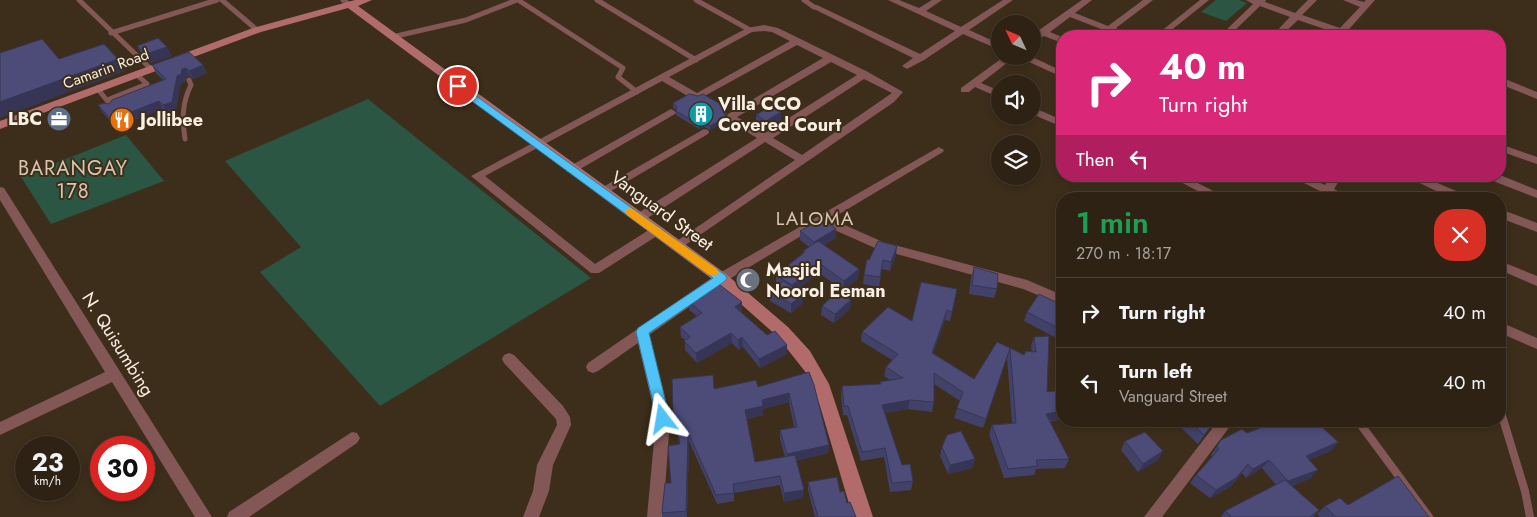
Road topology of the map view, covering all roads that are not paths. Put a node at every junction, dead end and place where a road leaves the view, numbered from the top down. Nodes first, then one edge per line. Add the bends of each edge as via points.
1 (78, 0) edge
2 (217, 0) edge
3 (222, 0) edge
4 (367, 0) edge
5 (517, 0) edge
6 (597, 0) edge
7 (696, 0) edge
8 (804, 0) edge
9 (892, 0) edge
10 (938, 0) edge
11 (1009, 0) edge
12 (1088, 0) edge
13 (1149, 0) edge
14 (1205, 0) edge
15 (1313, 0) edge
16 (1347, 0) edge
17 (1257, 1) edge
18 (346, 3) edge
19 (1368, 3) edge
20 (814, 7) joint
21 (919, 12) junction
22 (1069, 14) junction
23 (1297, 16) junction
24 (1109, 29) joint
25 (257, 30) junction
26 (750, 30) junction
27 (1167, 30) edge
28 (1230, 30) edge
29 (1282, 30) edge
30 (1330, 30) edge
31 (1344, 30) edge
32 (962, 31) junction
33 (1043, 32) joint
34 (111, 33) junction
35 (1056, 37) edge
36 (392, 38) junction
37 (796, 42) junction
38 (991, 43) edge
39 (830, 58) junction
40 (920, 58) junction
41 (696, 60) junction
42 (999, 65) edge
43 (1041, 65) edge
44 (907, 66) dead end
45 (151, 68) junction
46 (1056, 71) edge
47 (136, 74) junction
48 (865, 74) junction
49 (664, 78) junction
50 (189, 80) edge
51 (974, 83) junction
52 (1506, 83) edge
53 (97, 88) junction
54 (965, 90) dead end
55 (991, 91) edge
56 (637, 92) junction
57 (1537, 96) edge
58 (107, 100) junction
59 (113, 108) edge
60 (671, 112) dead end
61 (1041, 114) edge
62 (1056, 121) edge
63 (0, 124) edge
64 (704, 132) dead end
65 (765, 138) junction
66 (185, 139) dead end
67 (537, 144) junction
68 (1506, 149) edge
69 (939, 150) dead end
70 (803, 160) junction
71 (1537, 161) edge
72 (571, 169) junction
73 (1187, 182) edge
74 (1304, 182) edge
75 (1332, 182) edge
76 (1424, 182) edge
77 (1506, 182) edge
78 (0, 191) edge
79 (602, 191) junction
80 (1208, 192) edge
81 (1320, 192) edge
82 (1325, 192) edge
83 (1448, 192) edge
84 (1537, 194) edge
85 (1506, 215) edge
86 (639, 218) junction
87 (820, 220) junction
88 (1537, 228) edge
89 (656, 231) junction
90 (677, 246) junction
91 (1506, 268) edge
92 (721, 278) junction
93 (1537, 281) edge
94 (1056, 297) edge
95 (1506, 330) edge
96 (642, 332) junction
97 (1537, 344) edge
98 (510, 359) dead end
99 (593, 367) dead end
100 (114, 374) junction
101 (1222, 427) edge
102 (1362, 427) edge
103 (1505, 427) edge
104 (0, 430) edge
105 (352, 438) dead end
106 (204, 517) edge
107 (235, 517) edge
108 (531, 517) edge
109 (655, 517) edge
110 (863, 517) edge
111 (1152, 517) edge
112 (1429, 517) edge
113 (1530, 517) edge

1 - 34 lane
2 - 34 lane
3 - 25 lane
4 - 18 street, Camarin Road
5 - 36 lane via 466,20
5 - 56 lane via 624,68 618,77
6 - 41 lane
7 - 26 lane
8 - 20 lane
9 - 21 street
10 - 21 street
11 - 32 street
12 - 22 street
13 - 24 street
14 - 27 street
15 - 23 street
16 - 19 street
17 - 23 street
17 - 28 street
18 - 25 street, Camarin Road
18 - 36 street, Vanguard Street
19 - 31 street
20 - 40 street
21 - 32 street
22 - 24 street
22 - 33 street
23 - 29 street
23 - 30 street
25 - 45 street, Camarin Road via 175,63
26 - 37 street via 775,30
26 - 41 street
32 - 38 street
32 - 40 street
33 - 35 street
34 - 45 lane
36 - 67 street, Vanguard Street
37 - 39 street
37 - 49 street via 697,96
39 - 48 street
39 - 65 street via 732,117
40 - 44 street
41 - 49 street
42 - 51 street
43 - 46 street
45 - 47 street, Camarin Road
47 - 53 street, Camarin Road
47 - 58 lane via 147,84
48 - 65 street
48 - 70 street via 896,89 898,94
49 - 56 street
50 - 66 lane via 192,85 182,110
51 - 54 street
51 - 55 street
52 - 57 street
53 - 58 lane
53 - 63 street, Camarin Road
56 - 67 street
58 - 59 lane
60 - 72 street
61 - 62 street
64 - 79 street
65 - 70 street
65 - 86 street
67 - 72 street, Vanguard Street
67 - 89 street via 478,177 594,270
68 - 71 street
69 - 87 street
70 - 90 street
72 - 79 street, Vanguard Street
73 - 80 street
74 - 81 street
75 - 82 street
76 - 83 street
77 - 84 street
78 - 100 street, N. Quisumbing
79 - 86 street, Vanguard Street
85 - 88 street
86 - 89 street, Vanguard Street
87 - 92 street
87 - 94 street via 879,245 1027,285
89 - 90 street, Vanguard Street
90 - 92 street, Vanguard Street
91 - 93 street
92 - 96 street
92 - 110 street, Vanguard Street via 795,346 812,369 824,390
95 - 97 street
96 - 99 street
96 - 109 street via 663,419
98 - 108 street via 558,410 564,425 545,465
100 - 104 street
100 - 106 street, N. Quisumbing
101 - 111 street
102 - 112 lane
103 - 113 lane
105 - 107 street

